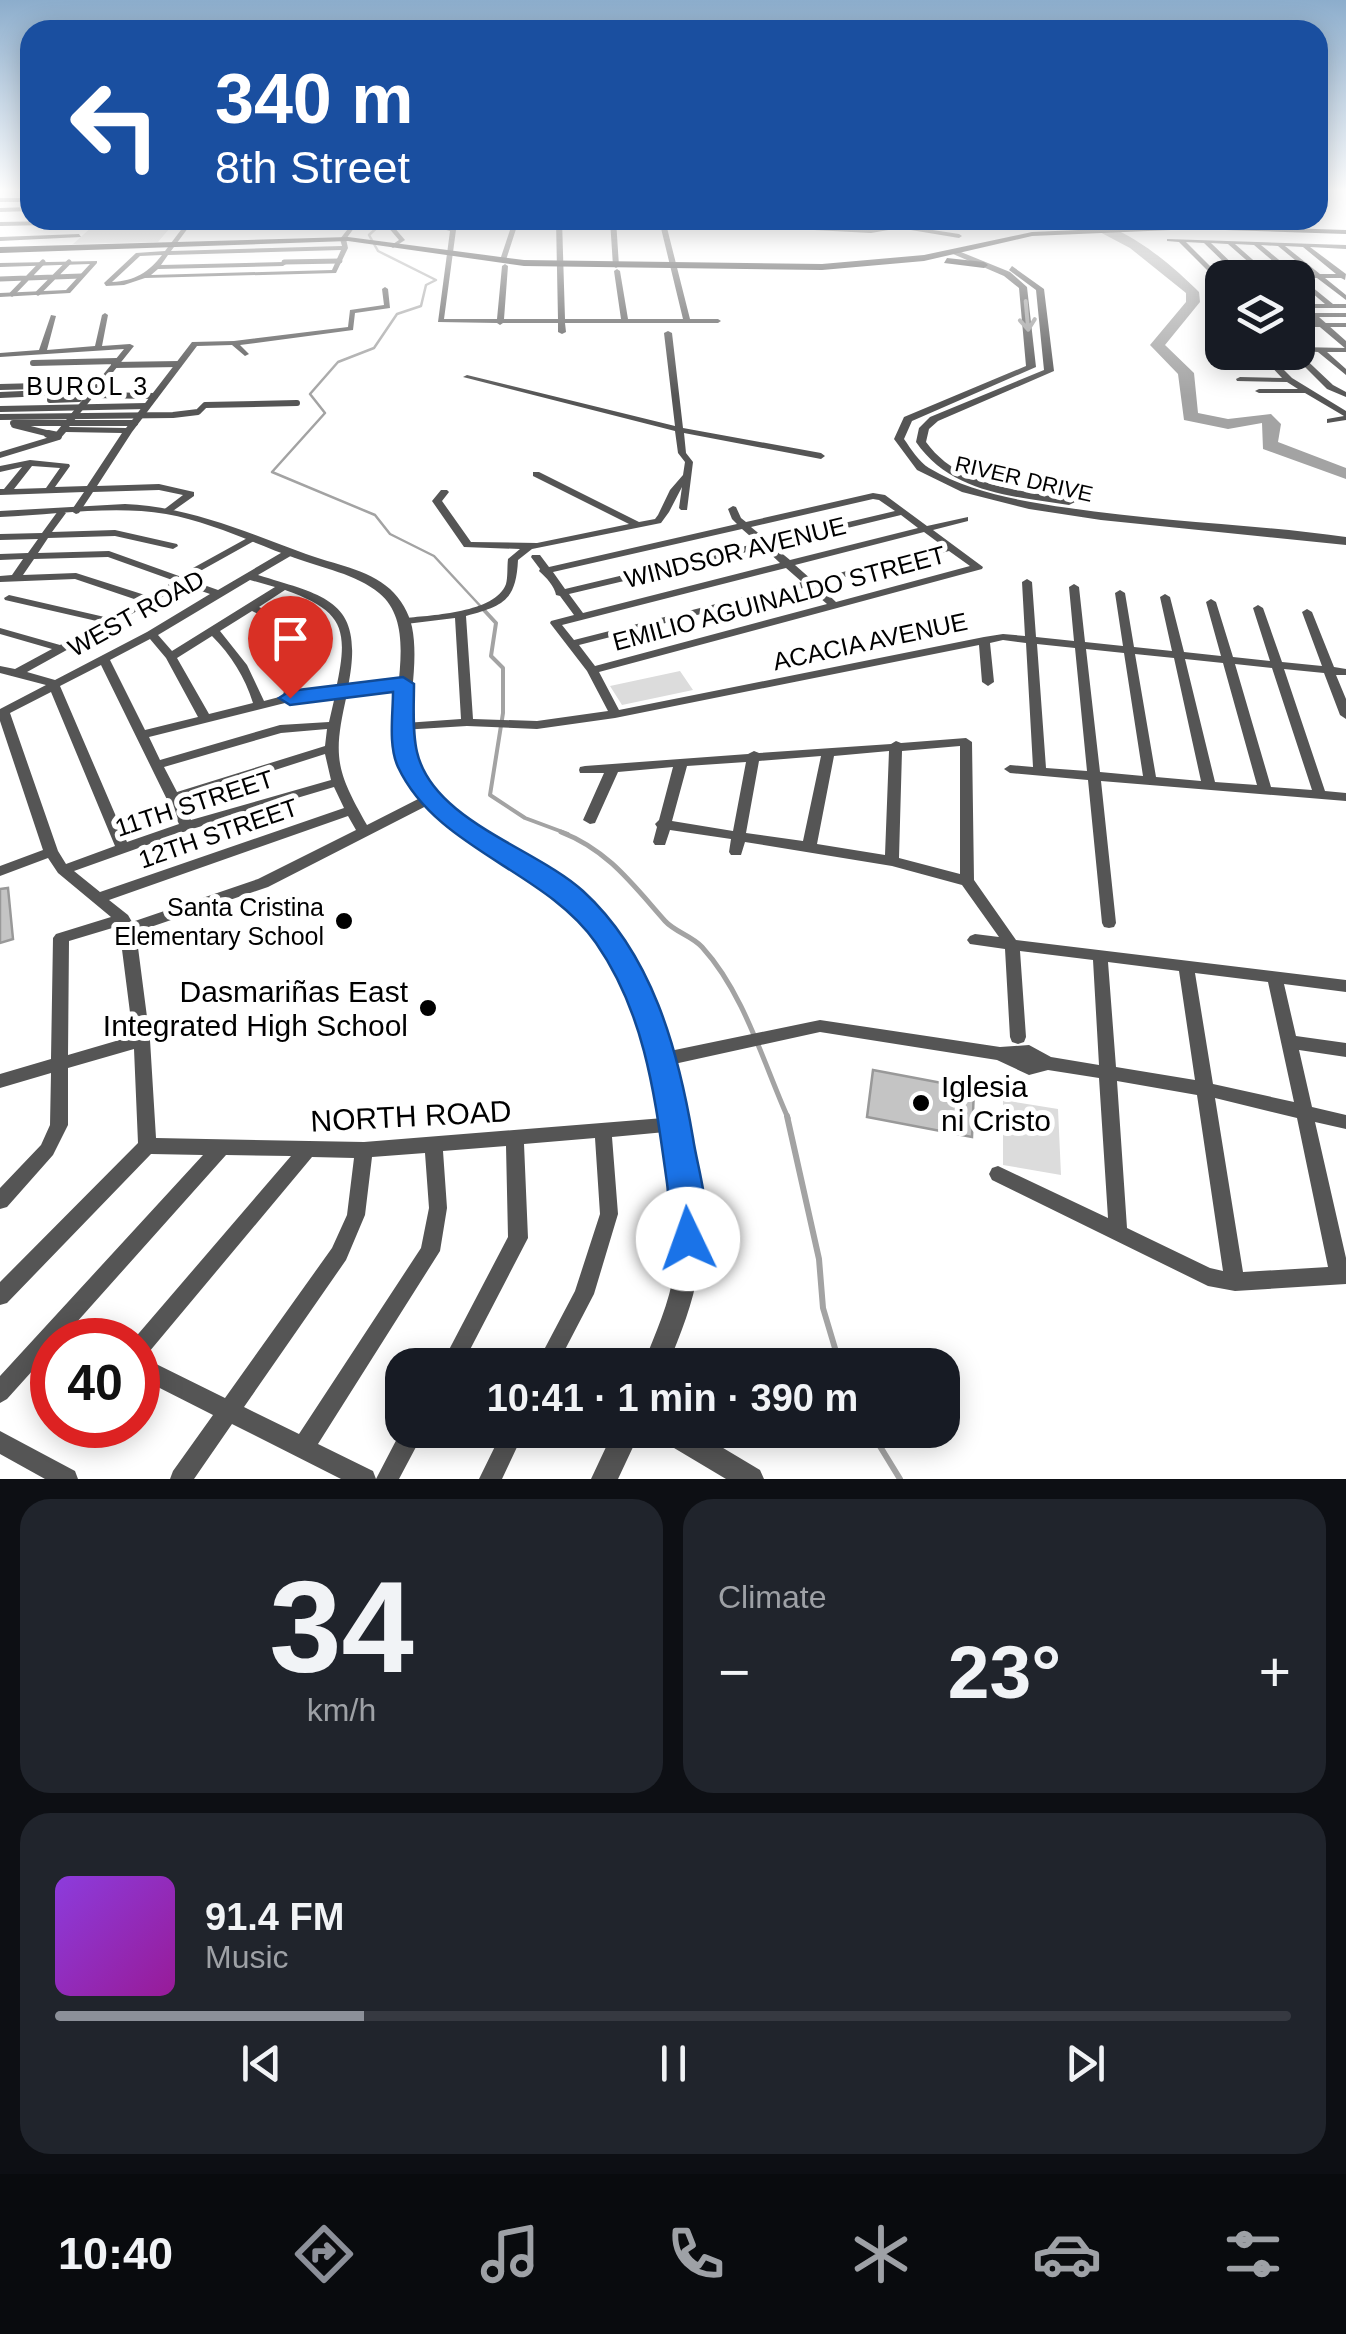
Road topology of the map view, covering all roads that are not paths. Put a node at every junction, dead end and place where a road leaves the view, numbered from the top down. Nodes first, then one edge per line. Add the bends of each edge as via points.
1 (134, 258) edge
2 (161, 258) edge
3 (194, 258) edge
4 (211, 258) edge
5 (230, 258) edge
6 (247, 258) edge
7 (266, 258) edge
8 (279, 258) edge
9 (305, 258) edge
10 (305, 258) edge
11 (305, 258) edge
12 (448, 258) edge
13 (477, 258) edge
14 (505, 258) edge
15 (559, 258) edge
16 (616, 258) edge
17 (670, 258) edge
18 (923, 258) edge
19 (951, 258) edge
20 (974, 258) edge
21 (989, 258) edge
22 (1296, 258) edge
23 (1320, 258) edge
24 (941, 261) junction
25 (43, 262) junction
26 (69, 262) junction
27 (284, 262) junction
28 (504, 263) junction
29 (990, 264) junction
30 (0, 265) edge
31 (242, 265) junction
32 (262, 265) junction
33 (206, 266) junction
34 (224, 266) junction
35 (672, 266) junction
36 (189, 267) junction
37 (559, 267) junction
38 (154, 268) junction
39 (36, 269) junction
40 (617, 269) junction
41 (0, 276) edge
42 (81, 276) junction
43 (1315, 276) edge
44 (1319, 276) junction
45 (54, 277) junction
46 (148, 277) junction
47 (1345, 277) edge
48 (28, 278) junction
49 (385, 289) dead end
50 (1315, 292) edge
51 (38, 293) junction
52 (12, 294) junction
53 (0, 297) edge
54 (1346, 298) edge
55 (1315, 306) edge
56 (1331, 306) junction
57 (1346, 306) edge
58 (105, 315) dead end
59 (1315, 315) edge
60 (1346, 315) edge
61 (53, 316) dead end
62 (1315, 318) edge
63 (718, 320) dead end
64 (688, 321) junction
65 (500, 322) junction
66 (625, 322) junction
67 (1315, 325) edge
68 (1322, 325) junction
69 (1346, 325) edge
70 (562, 328) junction
71 (668, 333) dead end
72 (234, 343) junction
73 (98, 346) junction
74 (1346, 348) edge
75 (43, 350) junction
76 (1315, 350) edge
77 (1321, 350) junction
78 (245, 354) dead end
79 (0, 355) edge
80 (33, 363) dead end
81 (115, 364) junction
82 (179, 364) junction
83 (1278, 370) edge
84 (1313, 370) edge
85 (1346, 373) edge
86 (468, 376) dead end
87 (1240, 380) dead end
88 (1288, 380) junction
89 (76, 385) dead end
90 (0, 386) edge
91 (45, 389) junction
92 (1260, 391) dead end
93 (1305, 391) junction
94 (0, 395) edge
95 (155, 396) junction
96 (1346, 398) edge
97 (1326, 402) junction
98 (297, 403) dead end
99 (49, 404) junction
100 (0, 409) edge
101 (75, 414) junction
102 (1346, 416) edge
103 (0, 417) edge
104 (137, 419) junction
105 (15, 420) junction
106 (1330, 421) dead end
107 (681, 430) junction
108 (4, 452) edge
109 (821, 456) dead end
110 (30, 463) junction
111 (0, 469) edge
112 (536, 474) dead end
113 (686, 478) junction
114 (90, 489) junction
115 (49, 490) junction
116 (3, 492) edge
117 (444, 492) dead end
118 (684, 508) dead end
119 (732, 509) dead end
120 (76, 511) junction
121 (166, 512) junction
122 (903, 512) junction
123 (61, 513) junction
124 (0, 514) edge
125 (965, 519) dead end
126 (745, 525) junction
127 (640, 526) junction
128 (926, 528) junction
129 (1346, 531) edge
130 (46, 534) junction
131 (0, 537) edge
132 (250, 539) junction
133 (1346, 541) edge
134 (766, 544) junction
135 (173, 546) dead end
136 (952, 547) junction
137 (290, 552) junction
138 (533, 552) junction
139 (30, 556) junction
140 (0, 557) edge
141 (788, 562) junction
142 (198, 568) dead end
143 (544, 570) junction
144 (248, 576) junction
145 (16, 577) junction
146 (0, 578) edge
147 (183, 580) junction
148 (1027, 582) dead end
149 (810, 583) junction
150 (284, 587) junction
151 (1074, 587) dead end
152 (560, 593) junction
153 (1120, 593) dead end
154 (219, 594) junction
155 (1165, 597) dead end
156 (9, 598) dead end
157 (148, 600) junction
158 (1211, 602) dead end
159 (834, 605) junction
160 (251, 607) junction
161 (1258, 608) dead end
162 (1307, 612) dead end
163 (460, 614) junction
164 (578, 614) junction
165 (110, 621) junction
166 (406, 621) junction
167 (0, 631) edge
168 (214, 632) junction
169 (151, 634) junction
170 (1030, 639) junction
171 (984, 640) junction
172 (571, 644) junction
173 (1081, 644) junction
174 (60, 648) junction
175 (1129, 649) junction
176 (1177, 654) junction
177 (171, 657) junction
178 (103, 658) junction
179 (1227, 660) junction
180 (1276, 665) junction
181 (0, 669) edge
182 (592, 670) junction
183 (1329, 670) junction
184 (1346, 672) edge
185 (17, 673) junction
186 (988, 682) dead end
187 (53, 683) junction
188 (403, 684) junction
189 (340, 691) junction
190 (290, 698) junction
191 (1343, 701) edge
192 (259, 704) junction
193 (1, 711) edge
194 (615, 714) junction
195 (1346, 716) edge
196 (204, 717) junction
197 (467, 722) junction
198 (335, 725) junction
199 (405, 727) junction
200 (141, 735) junction
201 (896, 745) junction
202 (331, 748) junction
203 (829, 751) junction
204 (754, 755) junction
205 (681, 763) junction
206 (156, 766) junction
207 (1010, 769) dead end
208 (585, 770) dead end
209 (612, 770) junction
210 (1040, 771) junction
211 (1092, 775) junction
212 (1150, 780) junction
213 (338, 782) junction
214 (1209, 785) junction
215 (1264, 789) junction
216 (1320, 794) junction
217 (1346, 797) edge
218 (172, 798) junction
219 (431, 798) junction
220 (351, 810) junction
221 (590, 820) dead end
222 (662, 824) junction
223 (187, 826) junction
224 (364, 832) junction
225 (660, 842) dead end
226 (738, 844) junction
227 (809, 847) junction
228 (123, 848) junction
229 (52, 852) junction
230 (892, 861) junction
231 (0, 870) edge
232 (63, 870) junction
233 (967, 881) junction
234 (99, 898) junction
235 (1109, 923) dead end
236 (126, 924) junction
237 (975, 940) dead end
238 (1012, 945) junction
239 (1100, 956) junction
240 (1186, 966) junction
241 (1275, 977) junction
242 (1346, 986) edge
243 (1018, 1037) dead end
244 (142, 1040) junction
245 (1290, 1042) junction
246 (1346, 1050) edge
247 (664, 1059) junction
248 (58, 1064) junction
249 (1108, 1073) junction
250 (0, 1080) edge
251 (1205, 1089) junction
252 (1302, 1114) junction
253 (1346, 1122) edge
254 (676, 1124) junction
255 (602, 1132) junction
256 (515, 1139) junction
257 (147, 1146) junction
258 (434, 1146) junction
259 (220, 1148) junction
260 (308, 1149) junction
261 (364, 1150) junction
262 (998, 1174) dead end
263 (0, 1201) edge
264 (1118, 1232) junction
265 (1343, 1275) edge
266 (1235, 1282) junction
267 (0, 1296) edge
268 (68, 1318) edge
269 (160, 1324) edge
270 (460, 1348) edge
271 (555, 1348) edge
272 (663, 1348) edge
273 (30, 1360) edge
274 (160, 1377) edge
275 (0, 1392) edge
276 (230, 1411) junction
277 (0, 1442) edge
278 (303, 1447) junction
279 (404, 1448) edge
280 (505, 1448) edge
281 (619, 1448) edge
282 (698, 1448) edge
283 (746, 1477) edge
284 (67, 1479) edge
285 (181, 1479) edge
286 (364, 1479) edge
287 (386, 1479) edge
288 (490, 1479) edge
289 (604, 1479) edge

1 - 46 street via 105,284
2 - 38 street
3 - 36 street
4 - 33 street
5 - 34 street
6 - 31 street
7 - 32 street
8 - 27 street
9 - 27 street
10 - 27 street
11 - 27 street
12 - 65 street via 440,320
13 - 28 main road
14 - 28 street
15 - 37 street
16 - 40 street
17 - 35 street
18 - 35 main road via 843,266
19 - 24 main road
20 - 29 street, RIVER DRIVE
21 - 29 main road
22 - 44 street
23 - 47 street
24 - 29 main road
24 - 35 main road via 824,272
25 - 26 street
25 - 30 street
25 - 39 street
26 - 42 street via 94,261
26 - 45 street
27 - 32 street
27 - 46 street
28 - 37 main road
28 - 65 street
29 - 129 street, RIVER DRIVE via 1038,285 1050,368 930,422 921,438 934,460 978,481 1093,507
29 -> 133 street, RIVER DRIVE via 1023,287 1031,367 908,419 899,439 914,463 974,492 1062,512
31 - 32 street
31 - 34 street
33 - 34 street
33 - 36 street
35 - 40 main road
35 - 64 street
36 - 38 street
37 - 40 main road
37 - 70 street
38 - 46 street
39 - 41 street
39 - 48 street
40 - 66 street
41 - 48 street
42 - 45 street
42 - 51 street via 68,292
43 - 44 street
44 - 47 street
44 - 54 street
45 - 48 street
45 - 51 street
48 - 52 street
49 - 72 street via 388,307 352,311 352,329
50 - 56 street
51 - 52 street
52 - 53 street
55 - 56 street
56 - 57 street
58 - 73 street
59 - 60 street
61 - 75 street
62 - 68 street
63 - 64 street
64 - 66 street
65 - 70 street
66 - 70 street
67 - 68 street
68 - 69 street
68 - 74 street
71 - 107 street
72 - 78 street
72 - 82 street via 201,342
73 - 75 street
73 - 81 street via 130,346
74 - 77 street
75 - 79 street
76 - 77 street
77 - 85 street
80 - 81 street
81 - 82 street
81 - 82 street
81 - 101 street
82 - 95 street
83 - 88 street
84 - 96 street
86 - 107 street
87 - 88 street
88 - 93 street
89 - 91 street
90 - 91 street
91 - 94 street
91 - 99 street via 62,392
92 - 93 street
93 - 97 street
95 - 101 street
95 - 104 street
96 - 97 street
97 - 102 street
98 - 104 street via 205,404 198,412
99 - 100 street
99 - 101 street
101 - 104 street
101 - 104 street
101 - 105 street
101 - 105 street
101 - 108 street via 45,445
102 - 106 street
103 - 105 street
104 - 114 street
107 - 109 street
107 - 113 street via 682,453 690,462
110 - 111 street
110 - 115 street via 66,466
110 - 116 street
112 - 127 street
113 - 118 street
113 - 127 street via 670,492 664,516
114 - 115 street
114 - 120 street
114 - 121 street via 159,486 191,494
115 - 116 street
117 - 138 street via 437,501 468,545
119 - 126 street
120 - 121 street
120 - 123 street
121 - 132 street
122 - 126 street via 873,496
122 - 128 street
122 - 134 street
123 - 124 street
123 - 130 street
125 - 128 street, WINDSOR AVENUE
126 - 134 street
126 - 143 street
127 - 138 street
128 - 136 street
128 - 141 street, WINDSOR AVENUE
130 - 131 street
130 - 135 street via 134,534
130 - 139 street
132 - 137 street
132 - 142 street
134 - 141 street
134 - 152 street
136 - 149 street
136 - 159 street, EMILIO AGUINALDO STREET via 977,569
137 - 144 street, WEST ROAD
137 - 166 street via 372,583 393,598
138 - 143 street
138 - 163 street via 513,559 512,582 496,602
139 - 140 street
139 - 145 street
139 - 147 street via 109,554
141 - 149 street
141 - 164 street, WINDSOR AVENUE
143 - 152 street
144 - 150 street
144 - 154 street, WEST ROAD
145 - 146 street
145 - 157 street via 76,576
147 - 154 street
147 - 157 street
148 - 170 street
149 - 159 street
149 - 172 street
150 - 160 street
150 - 189 street via 337,613 350,640
151 - 173 street
152 - 164 street
153 - 175 street
154 - 169 street, WEST ROAD
155 - 176 street
156 - 165 street
157 - 165 street
158 - 179 street
159 - 182 street, EMILIO AGUINALDO STREET
160 - 168 street
160 - 190 street via 288,623 298,641
161 - 180 street
162 - 183 street
163 - 166 street
163 - 197 street
164 - 172 street, WINDSOR AVENUE via 555,623
165 - 174 street
166 - 188 street
167 - 174 street
168 - 177 street
168 - 192 street
169 - 177 street
169 - 178 street, WEST ROAD
170 - 171 street, ACACIA AVENUE
170 - 173 street, ACACIA AVENUE
170 - 210 street
171 - 186 street
171 - 194 street, ACACIA AVENUE
172 - 182 street
173 - 175 street, ACACIA AVENUE
173 - 211 street
174 - 185 street
175 - 176 street, ACACIA AVENUE
175 - 212 street
176 - 179 street, ACACIA AVENUE
176 - 214 street
177 - 196 street
178 - 187 street, WEST ROAD
178 - 200 street
179 - 180 street, ACACIA AVENUE
179 - 215 street
180 - 183 street, ACACIA AVENUE
180 - 216 street
181 - 185 street
182 - 194 street
183 - 184 street, ACACIA AVENUE
183 - 191 street
185 - 187 street
187 - 193 street, WEST ROAD
187 - 228 street
188 - 189 street
188 - 199 street
189 - 190 street
189 - 198 street
190 - 192 street
191 - 195 street
192 - 196 street
193 - 229 street
194 - 197 street, ACACIA AVENUE
196 - 200 street
197 - 199 street, ACACIA AVENUE
198 - 202 street
198 - 206 street via 280,729
199 - 219 street via 409,767
200 - 206 street
201 - 203 street
201 - 230 street
201 - 233 street via 966,742
202 - 213 street
202 - 218 street
203 - 204 street
203 - 227 street
204 - 205 street
204 - 226 street
205 - 209 street
205 - 222 street
206 - 218 street
207 - 210 street
208 - 209 street
209 - 221 street
210 - 211 street
211 - 212 street
211 - 235 street
212 - 214 street
213 - 220 street
213 - 223 street, 11TH STREET
214 - 215 street
215 - 216 street
216 - 217 street
218 - 223 street
219 - 224 street
219 - 247 street via 573,897 632,977
220 - 224 street
220 - 234 street, 12TH STREET
222 - 225 street
222 - 226 street
223 - 228 street, 11TH STREET
224 - 236 street via 263,883
226 - 227 street
227 - 230 street
228 - 232 street, 11TH STREET
229 - 231 street
229 - 232 street
230 - 233 street
232 - 234 street
233 - 238 street
234 - 236 street
236 - 244 street
236 - 248 street via 61,938
237 - 238 street
238 - 239 street
238 - 243 street
239 - 240 street
239 - 249 street
240 - 241 street
240 - 251 street
241 - 242 street
241 - 245 street
244 - 248 street
244 - 257 street
245 - 246 street
245 - 252 street
247 - 249 street via 833,1027 1000,1054 1029,1068 1048,1063
247 - 254 street
248 - 250 street
248 - 263 street via 58,1125 47,1150
249 - 251 street
249 - 264 street
251 - 252 street
251 - 266 street
252 - 253 street
252 - 265 street
254 - 255 street, NORTH ROAD
254 - 272 street via 687,1264
255 - 256 street, NORTH ROAD
255 - 271 street via 609,1214 584,1294
256 - 258 street, NORTH ROAD
256 - 270 street via 518,1238
257 - 259 street, NORTH ROAD
257 - 267 street
258 - 261 street, NORTH ROAD
258 - 278 street via 438,1208 430,1251
259 - 260 street, NORTH ROAD
259 - 268 street
260 - 261 street, NORTH ROAD
260 - 269 street
261 - 276 street via 356,1214 339,1254
262 - 264 street
264 - 266 street via 1208,1278
265 - 266 street
273 - 275 street
274 - 276 street
276 - 278 street
276 - 285 street
277 - 284 street
278 - 286 street
279 - 287 street
280 - 288 street
281 - 289 street
282 - 283 street

